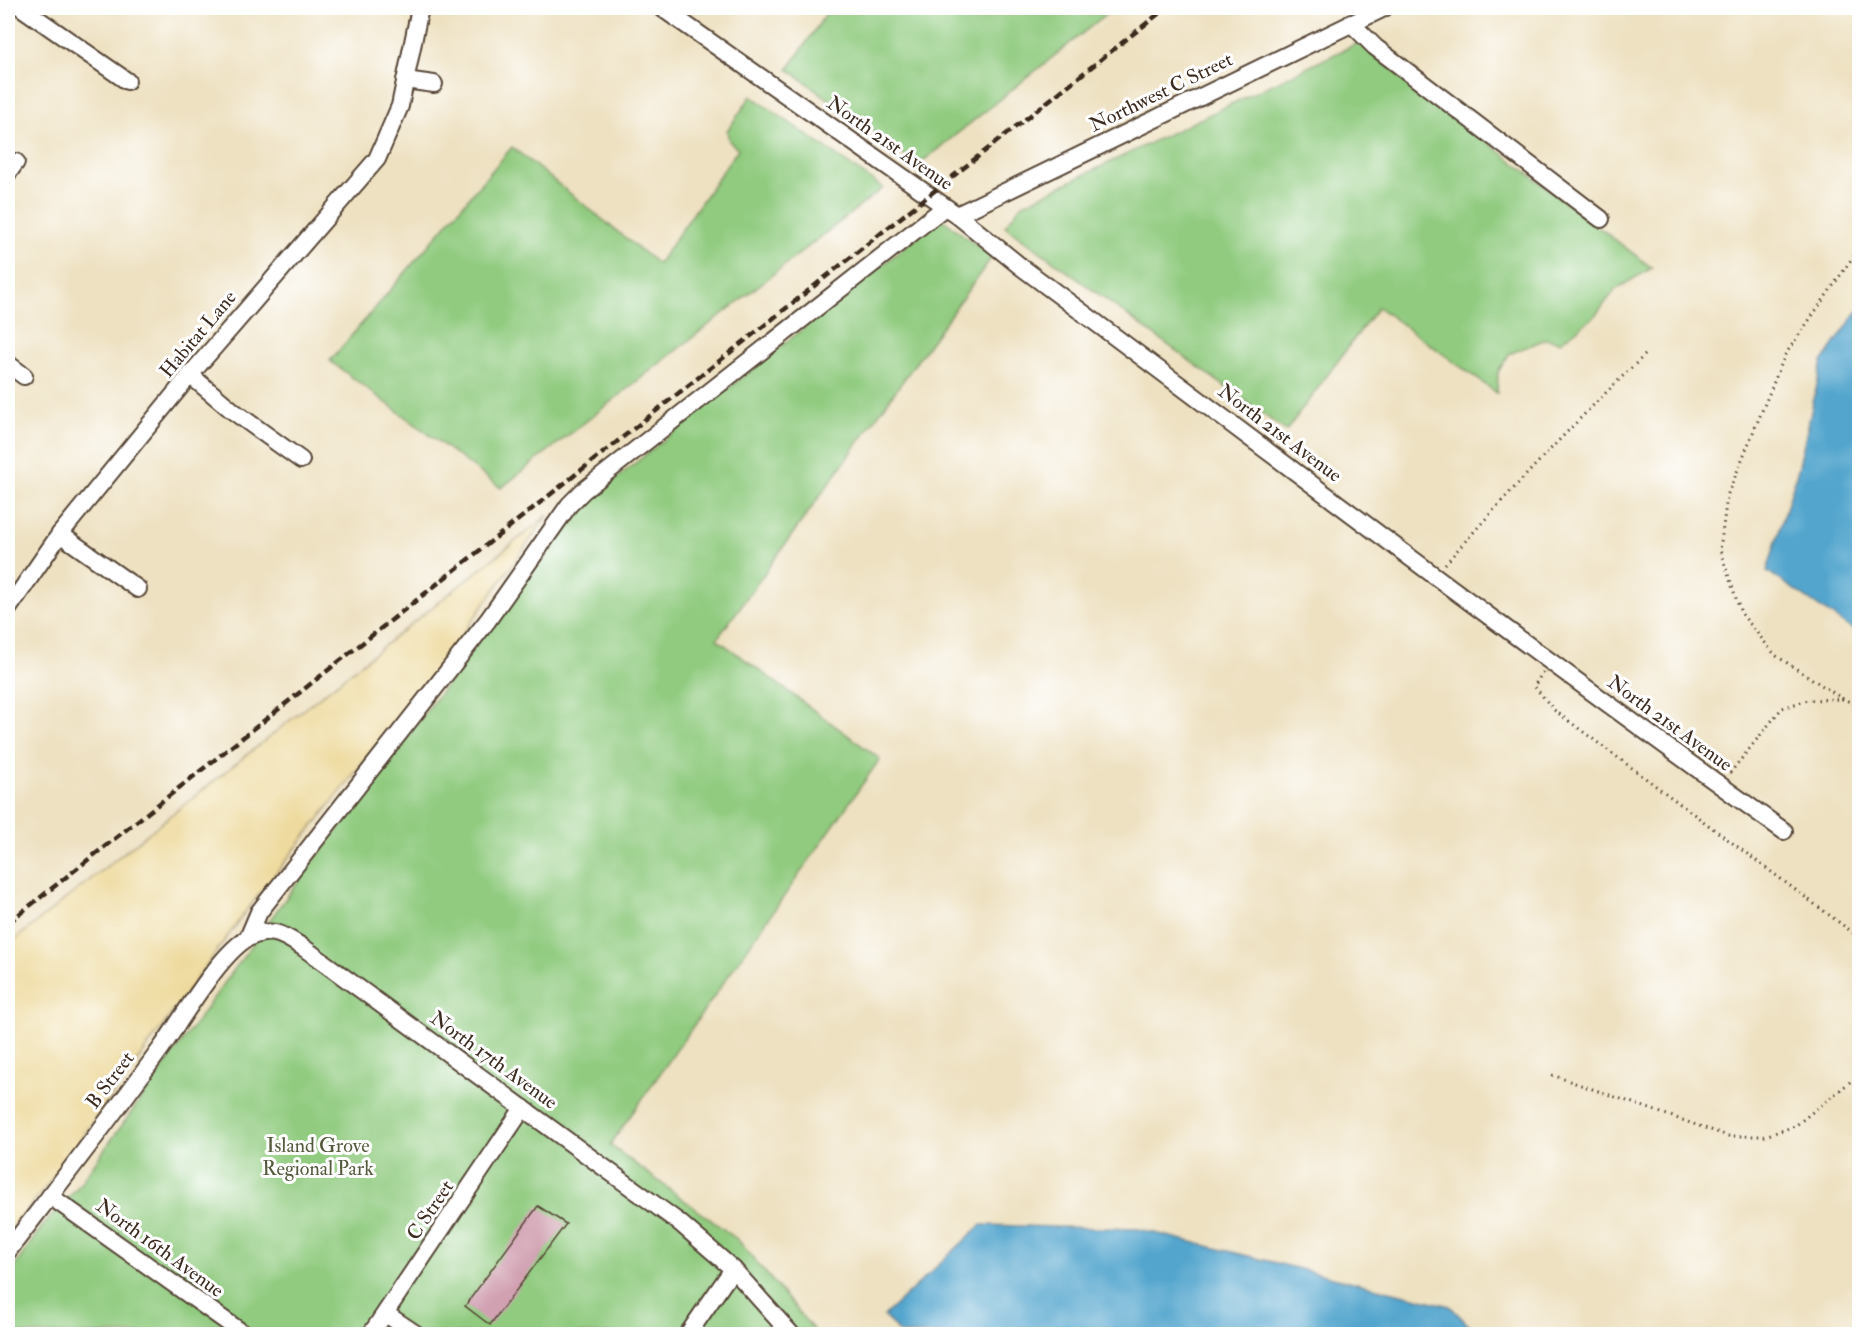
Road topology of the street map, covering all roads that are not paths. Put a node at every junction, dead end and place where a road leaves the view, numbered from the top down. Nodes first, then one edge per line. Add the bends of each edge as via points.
1 (22, 8) edge
2 (420, 8) edge
3 (662, 8) edge
4 (1384, 8) edge
5 (1351, 24) junction
6 (405, 80) junction
7 (127, 81) dead end
8 (434, 84) dead end
9 (951, 211) junction
10 (1601, 219) dead end
11 (8, 364) edge
12 (190, 375) junction
13 (24, 376) dead end
14 (301, 460) dead end
15 (60, 534) junction
16 (138, 590) dead end
17 (8, 609) edge
18 (1784, 831) dead end
19 (248, 938) junction
20 (523, 1108) junction
21 (50, 1196) junction
22 (8, 1251) edge
23 (733, 1269) junction
24 (386, 1314) junction
25 (244, 1335) edge
26 (371, 1335) edge
27 (416, 1335) edge
28 (688, 1335) edge
29 (791, 1335) edge

1 - 7 street
2 - 6 street, Habitat Lane
3 - 9 street, North 21st Avenue
4 - 5 street, Northwest C Street
5 - 9 street, Northwest C Street
5 - 10 street via 1375,47
6 - 8 street
6 - 12 street, Habitat Lane via 400,106 377,159
9 - 18 street, North 21st Avenue via 1550,661
9 - 19 street, Northwest C Street via 569,505 488,620 259,912
11 - 13 street
12 - 14 street via 232,411
12 - 15 street, Habitat Lane
15 - 16 street
15 - 17 street, Habitat Lane
19 - 20 street, North 17th Avenue via 278,932 304,948
19 - 21 street, B Street via 229,954
20 - 23 street, North 17th Avenue via 634,1188
20 - 24 street, C Street
21 - 22 street, B Street
21 - 25 street, North 16th Avenue
23 - 28 street
23 - 29 street, North 17th Avenue
24 - 26 street, C Street
24 - 27 street

